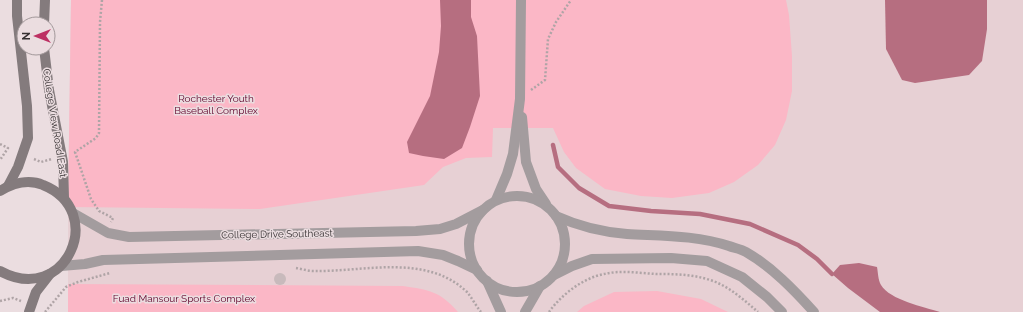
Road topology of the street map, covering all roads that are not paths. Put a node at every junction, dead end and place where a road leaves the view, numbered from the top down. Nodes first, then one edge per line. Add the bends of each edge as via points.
1 (17, 0) edge
2 (45, 0) edge
3 (521, 0) edge
4 (44, 16) edge
5 (45, 56) edge
6 (520, 99) junction
7 (4, 188) edge
8 (64, 198) junction
9 (496, 200) junction
10 (547, 206) junction
11 (484, 210) junction
12 (73, 213) junction
13 (556, 216) junction
14 (61, 266) junction
15 (477, 270) junction
16 (0, 271) edge
17 (50, 274) junction
18 (554, 275) junction
19 (487, 281) junction
20 (540, 286) junction
21 (29, 312) edge
22 (501, 312) edge
23 (524, 312) edge
24 (782, 312) edge
25 (814, 312) edge

1 - 7 main road via 28,138 18,167
2 - 4 main road
3 - 6 street
5 - 8 main road, College View Road East via 63,162
6 - 9 street via 513,154
6 - 10 street via 526,162 536,188
7 - 8 main road via 23,182 38,183
8 - 12 main road
9 - 10 street via 525,196
9 - 11 street
10 - 13 street
11 - 12 street, College Drive Southeast via 440,229 416,231 129,237 108,233
11 - 15 street via 474,223 469,239 470,255
12 - 14 main road via 75,241 70,255
13 - 18 street via 564,232 565,242 562,259
13 - 25 street via 594,229 713,241 745,252 771,270
14 - 15 street, College Drive Southeast via 103,260 418,251 443,255
14 - 17 main road
15 - 19 street
16 - 17 main road via 9,276 25,279 41,278
17 - 21 main road via 36,292
18 - 20 street
18 - 24 street via 592,259 671,258 707,261 742,276
19 - 20 street via 511,292
19 - 22 street
20 - 23 street

